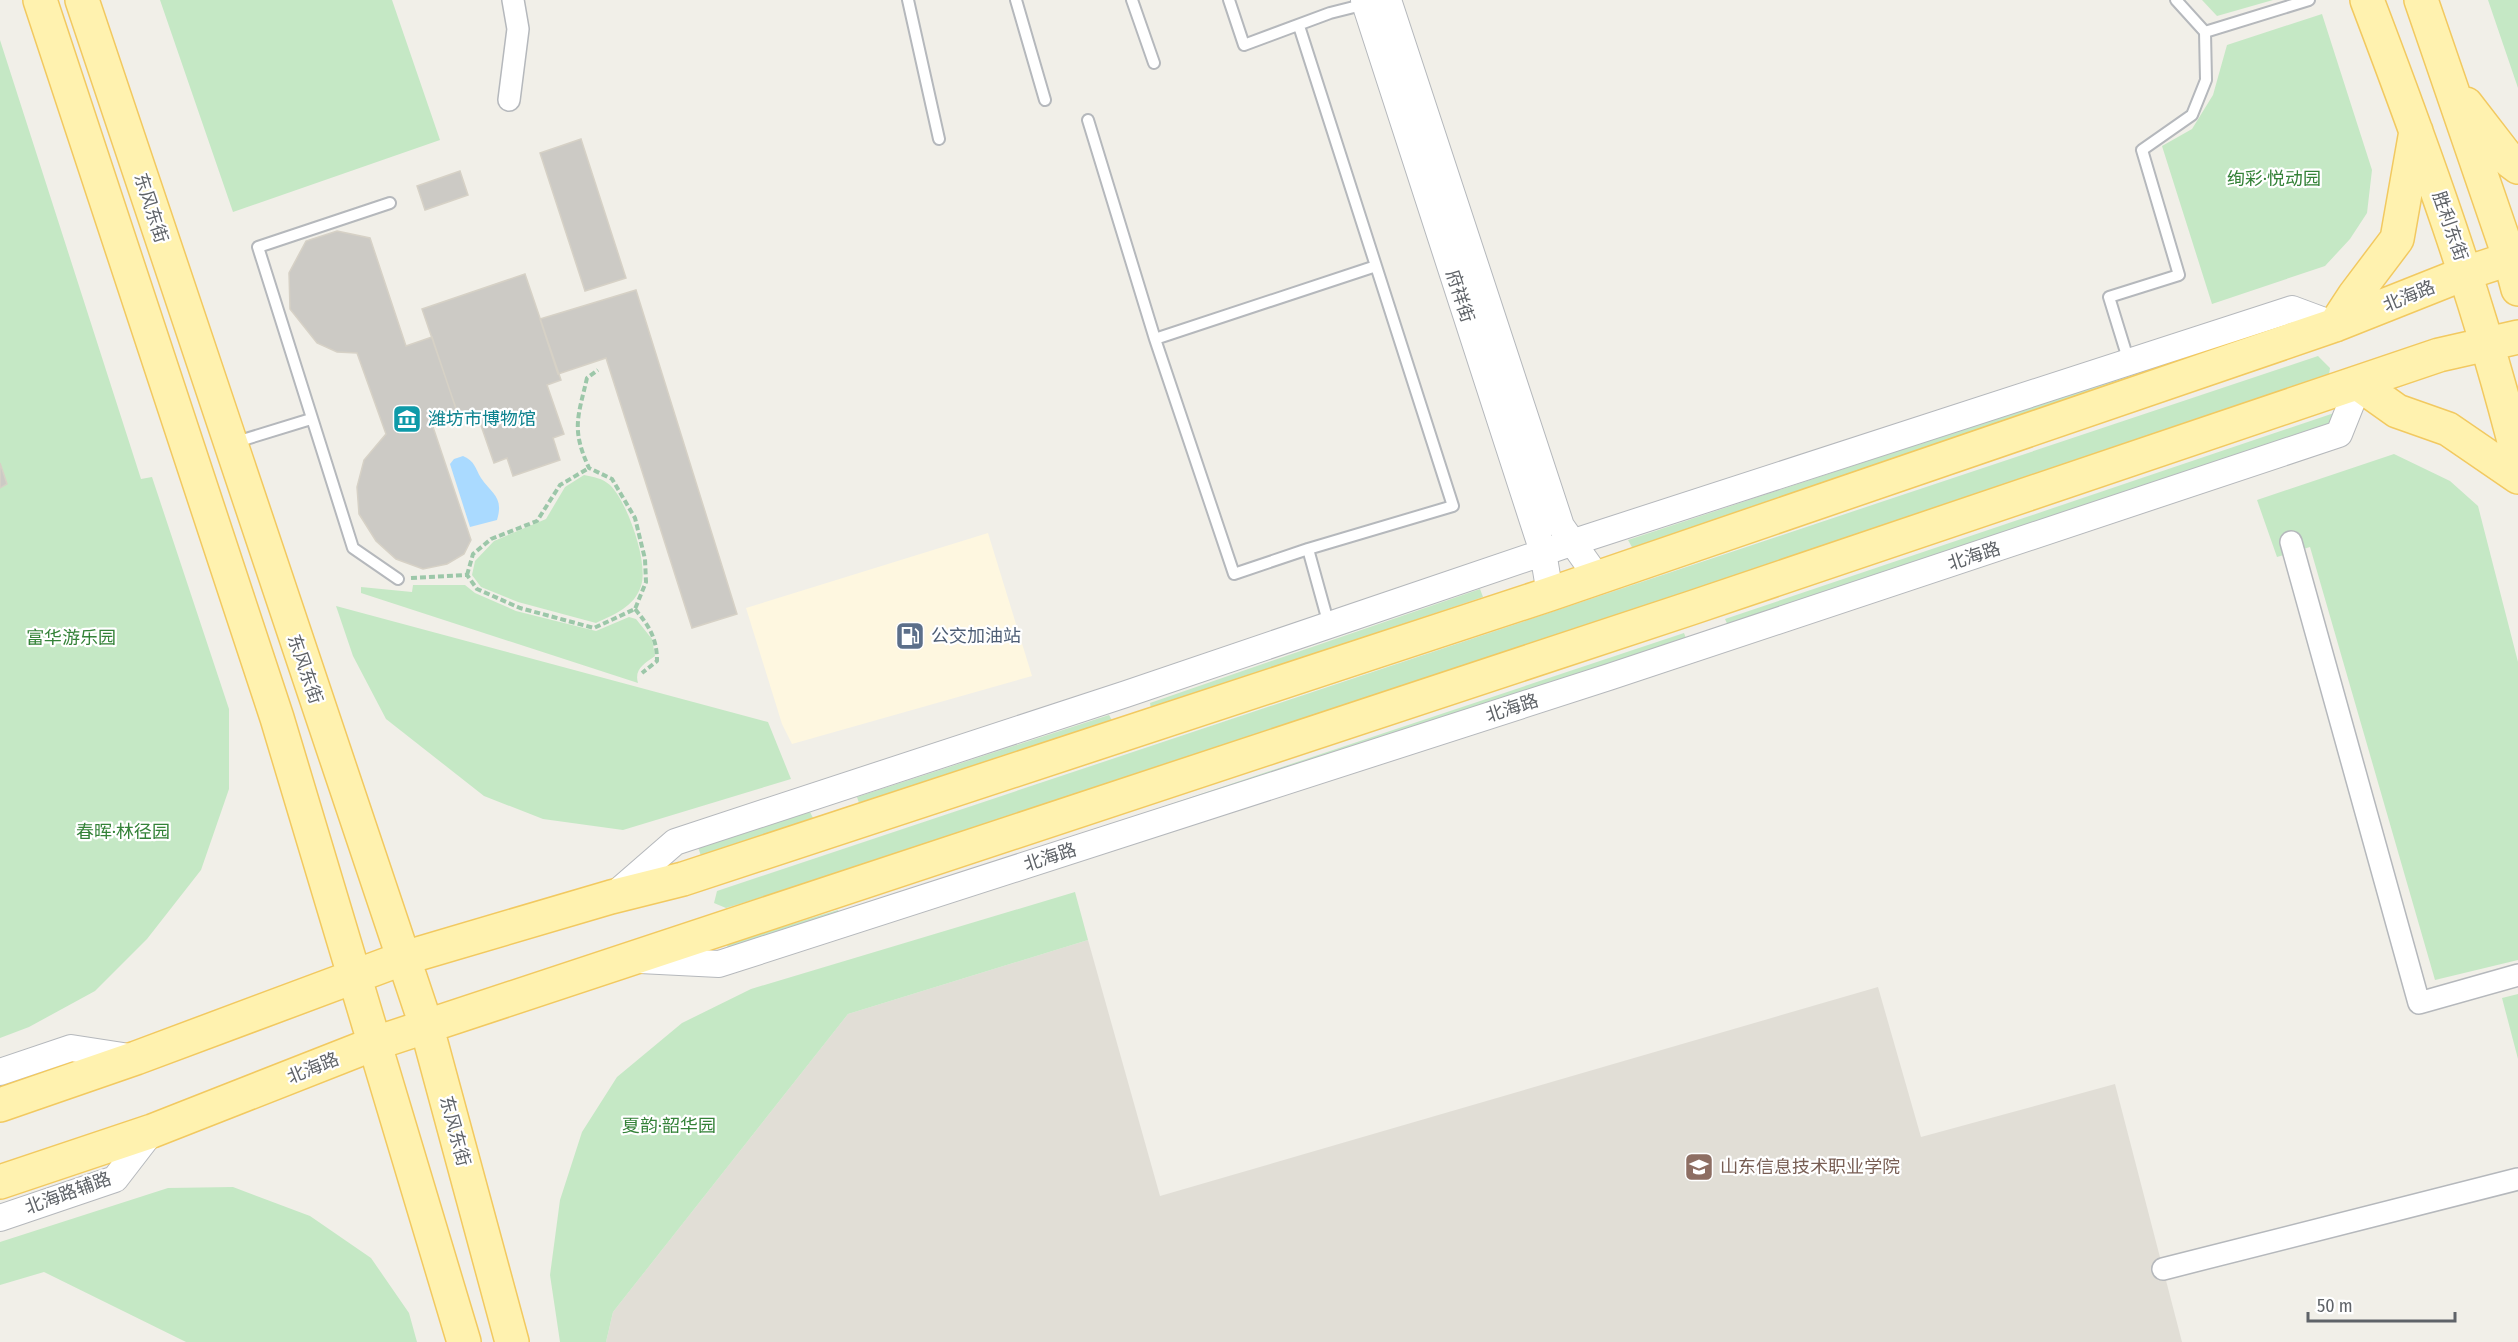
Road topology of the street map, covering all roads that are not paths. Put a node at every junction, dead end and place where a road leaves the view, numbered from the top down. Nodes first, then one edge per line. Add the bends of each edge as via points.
1 (40, 0) edge
2 (82, 0) edge
3 (513, 0) edge
4 (908, 0) edge
5 (1016, 0) edge
6 (1132, 0) edge
7 (1229, 0) edge
8 (2176, 0) edge
9 (2309, 0) edge
10 (2367, 0) edge
11 (2421, 0) edge
12 (1375, 1) edge
13 (1299, 26) junction
14 (2205, 32) junction
15 (1154, 63) dead end
16 (2448, 82) junction
17 (509, 100) dead end
18 (1045, 100) dead end
19 (1088, 120) dead end
20 (2416, 129) junction
21 (939, 139) dead end
22 (2518, 167) edge
23 (390, 203) dead end
24 (1376, 266) junction
25 (2515, 268) edge
26 (2466, 273) junction
27 (2335, 325) junction
28 (1155, 339) junction
29 (2503, 340) edge
30 (2129, 362) junction
31 (2359, 384) junction
32 (311, 419) junction
33 (230, 444) junction
34 (2518, 457) edge
35 (2518, 477) edge
36 (2291, 542) dead end
37 (1571, 543) junction
38 (1308, 549) junction
39 (1544, 552) junction
40 (1597, 577) junction
41 (398, 579) road end
42 (1550, 594) junction
43 (1330, 625) junction
44 (1126, 694) junction
45 (1138, 729) junction
46 (829, 791) junction
47 (845, 826) junction
48 (854, 885) junction
49 (612, 897) junction
50 (866, 917) junction
51 (404, 958) junction
52 (627, 959) junction
53 (2518, 975) edge
54 (354, 977) junction
55 (427, 1028) junction
56 (376, 1043) junction
57 (136, 1058) junction
58 (0, 1072) edge
59 (0, 1105) edge
60 (152, 1131) junction
61 (2518, 1179) edge
62 (0, 1182) edge
63 (0, 1218) edge
64 (2163, 1269) dead end
65 (464, 1342) edge
66 (512, 1342) edge

1 - 54 main road via 277,718
2 - 33 main road, 东风东街
3 - 17 street via 518,29
4 - 21 lane
5 - 18 lane
6 - 15 lane
7 - 13 lane via 1244,45
8 - 14 lane
9 - 14 lane
10 - 20 main road, 胜利东街
11 - 16 main road
12 - 13 lane
12 - 37 street, 府祥街 via 1561,526
12 - 39 street, 府祥街
13 - 24 lane
14 - 30 lane via 2206,80 2192,115 2142,150 2179,275 2109,297
16 - 22 main road
16 - 25 main road
19 - 28 lane
20 - 26 main road, 胜利东街
20 - 27 main road via 2397,239
23 - 32 lane via 258,248
24 - 28 lane
24 - 38 lane via 1453,506
25 - 26 main road, 北海路
26 - 27 main road, 北海路
26 - 29 main road, 胜利东街
27 - 30 street, 北海路 via 2292,309
27 - 40 main road, 北海路
28 - 38 lane via 1234,574
29 - 31 main road, 北海路 via 2439,355
29 - 34 main road, 胜利东街
30 - 37 street, 北海路
31 - 35 main road via 2397,411 2448,429
31 - 48 main road, 北海路
31 - 50 street, 北海路 via 2339,434 1609,677
32 - 33 lane
32 - 41 lane via 354,548
33 - 51 main road, 东风东街
36 - 53 street via 2418,1003
37 - 39 street, 北海路
37 - 40 street, 府祥街
38 - 43 lane
39 - 42 street, 府祥街
39 - 43 street, 北海路
40 - 42 main road, 北海路
42 - 45 main road, 北海路
43 - 44 street, 北海路
44 - 45 street
44 - 46 street, 北海路
45 - 47 main road, 北海路
46 - 47 street
46 - 49 street, 北海路 via 675,842
47 - 49 main road, 北海路 via 683,879
48 - 50 street
48 - 52 main road, 北海路
49 - 51 main road, 北海路
50 - 52 street, 北海路 via 718,964
51 - 54 main road, 北海路
51 - 55 main road, 东风东街
52 - 55 main road, 北海路
54 - 56 main road
54 - 57 main road, 北海路
55 - 56 main road, 北海路
55 - 66 main road, 东风东街
56 - 60 main road, 北海路
56 - 65 main road
57 - 58 street via 71,1048
57 - 59 main road, 北海路
60 - 62 main road, 北海路
60 - 63 street, 北海路辅路 via 115,1179
61 - 64 street

